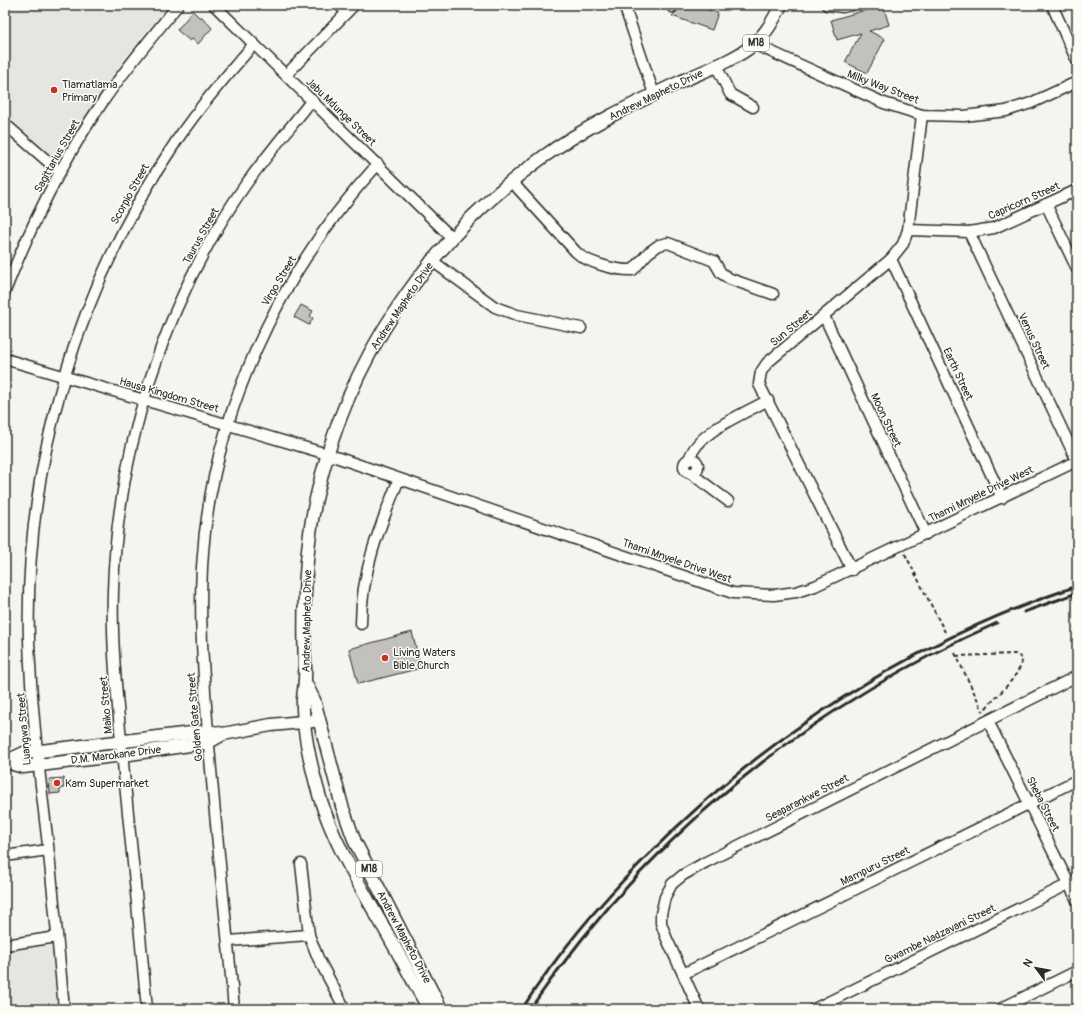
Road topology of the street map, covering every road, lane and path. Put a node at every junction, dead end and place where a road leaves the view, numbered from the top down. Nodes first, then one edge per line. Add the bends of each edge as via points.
1 (178, 5) edge
2 (214, 5) edge
3 (339, 5) edge
4 (624, 5) edge
5 (781, 5) edge
6 (827, 5) edge
7 (852, 5) edge
8 (1052, 5) edge
9 (350, 9) edge
10 (254, 44) junction
11 (754, 44) junction
12 (1077, 61) edge
13 (716, 65) junction
14 (286, 75) junction
15 (1077, 82) edge
16 (654, 94) junction
17 (312, 100) junction
18 (753, 107) dead end
19 (922, 115) junction
20 (5, 124) edge
21 (378, 164) junction
22 (60, 172) junction
23 (512, 182) junction
24 (1077, 190) edge
25 (1046, 204) junction
26 (908, 230) junction
27 (969, 232) junction
28 (451, 237) junction
29 (891, 259) junction
30 (432, 260) junction
31 (1077, 269) edge
32 (5, 291) edge
33 (772, 294) dead end
34 (824, 316) junction
35 (581, 328) dead end
36 (5, 359) edge
37 (63, 377) junction
38 (143, 400) junction
39 (768, 400) junction
40 (228, 424) junction
41 (327, 454) junction
42 (1077, 461) edge
43 (399, 479) junction
44 (1002, 498) junction
45 (728, 501) dead end
46 (926, 534) junction
47 (901, 546) junction
48 (852, 570) junction
49 (361, 624) dead end
50 (945, 632) dead end
51 (955, 653) dead end
52 (956, 656) junction
53 (1077, 676) edge
54 (306, 684) junction
55 (980, 705) dead end
56 (983, 711) dead end
57 (319, 721) junction
58 (988, 721) junction
59 (305, 722) junction
60 (208, 736) junction
61 (121, 741) junction
62 (37, 752) junction
63 (123, 755) junction
64 (6, 762) edge
65 (39, 765) junction
66 (1077, 780) edge
67 (1030, 803) junction
68 (48, 850) junction
69 (5, 856) edge
70 (301, 864) dead end
71 (1073, 882) edge
72 (1077, 900) edge
73 (309, 935) junction
74 (57, 937) junction
75 (229, 941) junction
76 (5, 945) edge
77 (1077, 971) edge
78 (683, 974) junction
79 (64, 1009) edge
80 (147, 1009) edge
81 (234, 1009) edge
82 (346, 1009) edge
83 (429, 1009) edge
84 (441, 1009) edge
85 (700, 1009) edge
86 (814, 1009) edge
87 (1000, 1009) edge

1 - 22 street, Sagittarius Street via 102,102
2 - 10 street, Jabu Mdunge Street
3 - 9 street
4 - 16 street
5 - 11 main road, Andrew Mapheto Drive / M18 via 766,33
6 - 7 street
8 - 12 street
9 - 14 street
10 - 14 street, Jabu Mdunge Street
10 - 37 street, Scorpio Street via 178,139 138,202 84,317
11 - 13 main road, Andrew Mapheto Drive / M18
11 - 19 street, Milky Way Street via 884,103
13 - 16 main road, Andrew Mapheto Drive
13 - 18 street via 730,94
14 - 17 street, Jabu Mdunge Street
15 - 19 street, Milky Way Street via 1031,103 1006,111 964,116
16 - 23 main road, Andrew Mapheto Drive via 588,128 543,157
17 - 21 street, Jabu Mdunge Street
17 - 38 street, Taurus Street via 246,184 208,247 181,300
19 - 26 street, Sun Street
20 - 22 street
21 - 28 street, Jabu Mdunge Street
21 - 40 street, Virgo Street via 320,238 286,290 257,347
22 - 32 street, Sagittarius Street via 22,247
23 - 28 main road, Andrew Mapheto Drive
23 - 33 street via 586,260 625,271 634,270 648,253 659,245 668,243 714,261 721,273 730,279
24 - 25 street, Capricorn Street
25 - 27 street, Capricorn Street via 994,228
25 - 31 street
26 - 27 street, Capricorn Street
26 - 29 street, Sun Street via 903,244
27 - 42 street, Venus Street
28 - 30 main road, Andrew Mapheto Drive
29 - 34 street, Sun Street
29 - 44 street, Earth Street
30 - 35 street via 495,307 517,315
30 - 41 main road, Andrew Mapheto Drive via 398,307 370,353 341,416
34 - 39 street, Sun Street via 764,367 759,384
34 - 46 street, Moon Street
36 - 37 street, Hausa Kingdom Street
37 - 38 street, Hausa Kingdom Street
37 - 62 street, Luangwa Street via 35,512 30,576 29,640
38 - 40 street, Hausa Kingdom Street
38 - 61 street, Maiko Street via 124,485 115,556 113,652
39 - 45 street via 706,435 694,447 689,460 698,464 697,470 692,474
39 - 48 street, Sun Street
40 - 41 street, Hausa Kingdom Street
40 - 60 street, Golden Gate Street via 207,518 202,568 202,649
41 - 43 street, Thami Mnyele Drive West
41 - 54 main road, Andrew Mapheto Drive via 315,502 306,573
42 - 44 street, Thami Mnyele Drive West
43 - 48 street, Thami Mnyele Drive West via 733,594 774,595 796,592
43 - 49 street via 369,558 361,603
44 - 46 street, Thami Mnyele Drive West
46 - 47 street, Thami Mnyele Drive West
47 - 48 street, Thami Mnyele Drive West
47 - 50 path
51 - 52 path
52 - 55 path
52 - 56 path via 1015,654 1022,658 1021,666 1015,675
53 - 58 street, Seaparankwe Street
54 - 57 main road, Andrew Mapheto Drive via 312,693
54 - 59 main road, Andrew Mapheto Drive
57 - 59 main road, D.M. Marokane Drive
57 - 84 main road, Andrew Mapheto Drive / M18 via 342,806 355,842
58 - 67 street, Sheba Street
58 - 78 street, Seaparankwe Street via 706,862 677,880 665,897 661,923
59 - 60 main road, D.M. Marokane Drive
59 - 83 main road, Andrew Mapheto Drive / M18 via 320,798 336,841
60 - 61 main road, D.M. Marokane Drive
60 - 63 main road, D.M. Marokane Drive
60 - 75 street, Golden Gate Street
61 - 62 main road, D.M. Marokane Drive
61 - 63 street, Maiko Street
62 - 64 main road, D.M. Marokane Drive via 24,754
62 - 65 street, Luangwa Street
63 - 65 main road, D.M. Marokane Drive
63 - 80 street, Maiko Street
64 - 65 main road, D.M. Marokane Drive via 23,767
65 - 68 street, Luangwa Street
66 - 67 street, Mampuru Street
67 - 71 street, Sheba Street
67 - 78 street, Mampuru Street
68 - 69 street
68 - 74 street, Luangwa Street
70 - 73 street
71 - 72 street, Sheba Street
71 - 86 street, Gwambe Nadzavani Street
73 - 75 street
73 - 82 street via 318,958
74 - 76 street
74 - 79 street, Luangwa Street
75 - 81 street, Golden Gate Street
77 - 87 street
78 - 85 street, Seaparankwe Street

